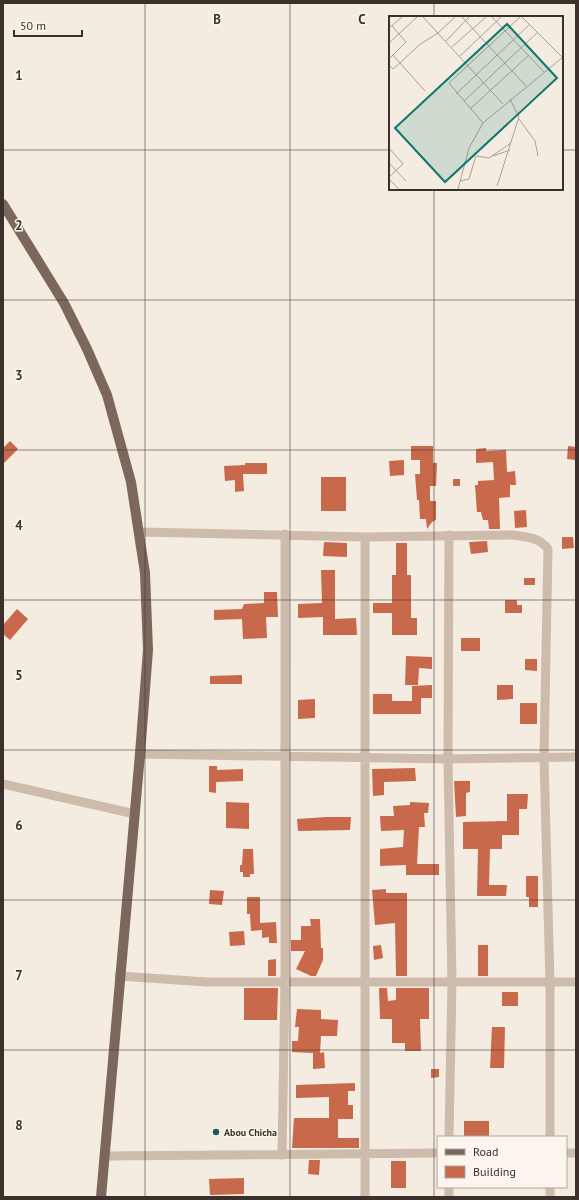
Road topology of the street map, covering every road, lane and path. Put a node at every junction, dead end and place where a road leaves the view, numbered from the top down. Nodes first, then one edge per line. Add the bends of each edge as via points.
1 (3, 204) edge
2 (140, 532) junction
3 (285, 534) junction
4 (449, 535) junction
5 (365, 537) junction
6 (140, 754) junction
7 (284, 757) junction
8 (576, 757) edge
9 (365, 758) junction
10 (544, 758) junction
11 (448, 760) junction
12 (3, 784) edge
13 (135, 814) junction
14 (119, 976) junction
15 (365, 981) junction
16 (285, 982) junction
17 (452, 982) junction
18 (576, 982) edge
19 (550, 983) junction
20 (449, 1136) edge
21 (550, 1136) edge
22 (365, 1153) junction
23 (437, 1153) edge
24 (282, 1155) junction
25 (104, 1156) junction
26 (101, 1197) edge
27 (365, 1197) edge

1 - 2 main road via 64,303 107,395 124,453
2 - 3 street
2 - 6 main road via 148,611 148,650
3 - 5 street
3 - 7 street
4 - 5 street
4 - 10 street via 520,536 543,541 548,549
4 - 11 street
5 - 9 street
6 - 7 street
6 - 13 main road
7 - 9 street
7 - 16 street
8 - 10 street
9 - 11 street
9 - 15 street
10 - 11 street
10 - 19 street
11 - 17 street
12 - 13 street
13 - 14 main road
14 - 16 street via 207,982
14 - 25 main road
15 - 16 street
15 - 17 street
15 - 22 street
16 - 24 street
17 - 19 street
17 - 20 street
18 - 19 street
19 - 21 street
22 - 23 street
22 - 24 street
22 - 27 street
24 - 25 street
25 - 26 main road

